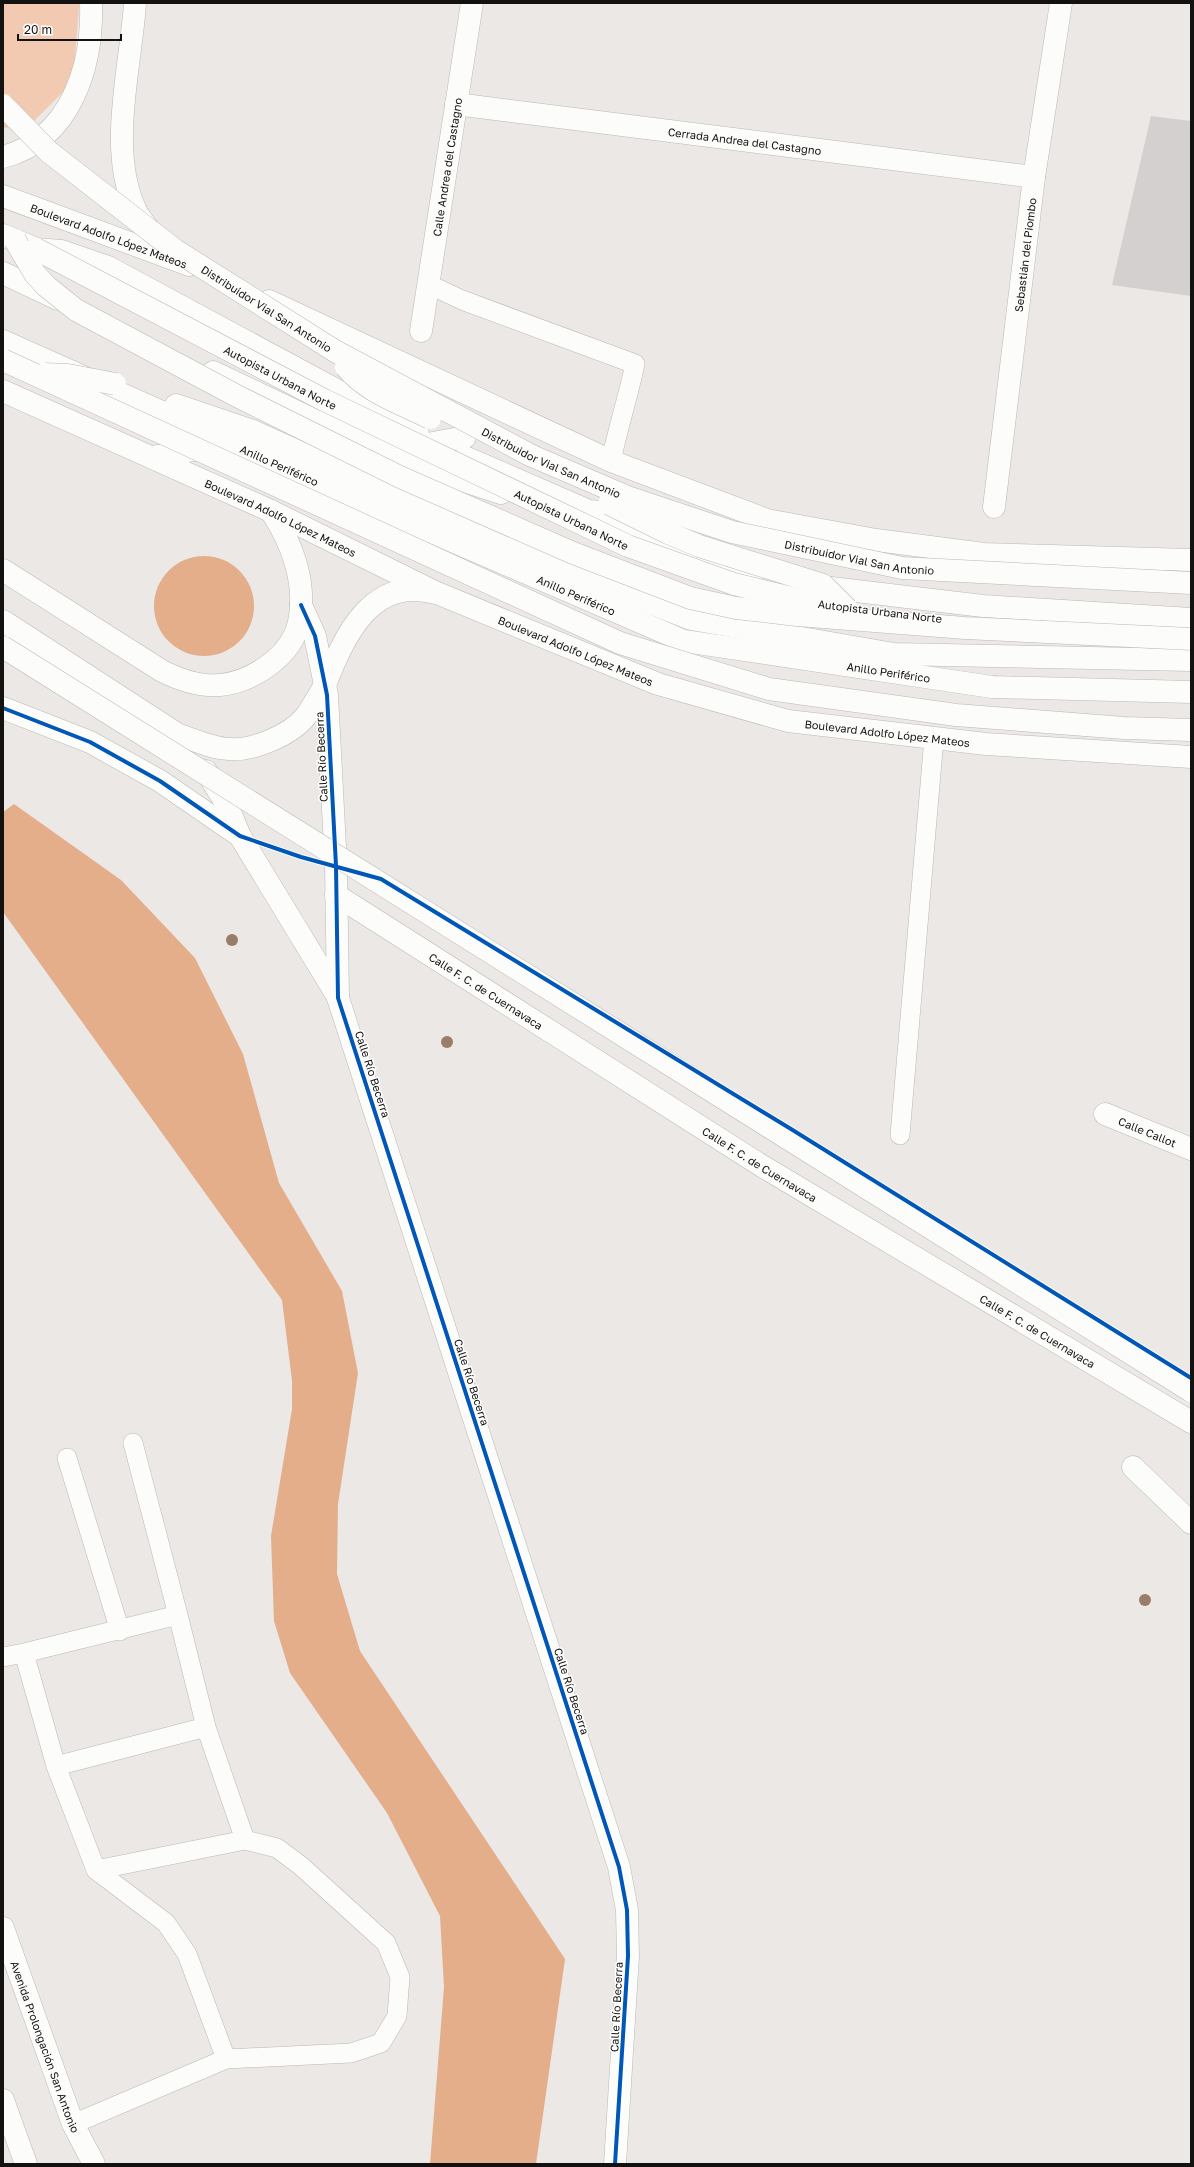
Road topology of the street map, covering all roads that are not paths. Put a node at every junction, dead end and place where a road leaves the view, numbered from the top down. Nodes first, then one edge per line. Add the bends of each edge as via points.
1 (91, 3) edge
2 (135, 3) edge
3 (472, 3) edge
4 (1061, 3) edge
5 (456, 104) junction
6 (3, 106) edge
7 (3, 157) edge
8 (1034, 178) junction
9 (3, 196) edge
10 (9, 237) edge
11 (36, 249) junction
12 (178, 260) junction
13 (3, 273) edge
14 (428, 284) junction
15 (421, 331) dead end
16 (3, 341) edge
17 (335, 351) junction
18 (3, 360) edge
19 (3, 375) edge
20 (3, 390) edge
21 (465, 437) junction
22 (433, 443) junction
23 (234, 444) junction
24 (151, 457) junction
25 (611, 461) junction
26 (994, 507) dead end
27 (271, 511) junction
28 (632, 515) junction
29 (1191, 560) edge
30 (3, 570) edge
31 (1191, 583) edge
32 (823, 585) junction
33 (437, 593) junction
34 (301, 605) junction
35 (847, 609) junction
36 (1191, 613) edge
37 (797, 615) junction
38 (1191, 619) edge
39 (3, 621) edge
40 (769, 631) junction
41 (1191, 633) edge
42 (1191, 639) edge
43 (3, 647) edge
44 (1191, 660) edge
45 (325, 685) junction
46 (1191, 692) edge
47 (3, 708) edge
48 (1191, 730) edge
49 (177, 734) junction
50 (934, 738) junction
51 (1191, 757) edge
52 (240, 836) junction
53 (336, 895) junction
54 (338, 998) junction
55 (1105, 1114) dead end
56 (900, 1135) dead end
57 (1191, 1149) edge
58 (1191, 1391) edge
59 (1191, 1422) edge
60 (133, 1443) dead end
61 (67, 1458) dead end
62 (1133, 1467) dead end
63 (1191, 1523) edge
64 (178, 1615) junction
65 (120, 1631) junction
66 (24, 1653) junction
67 (3, 1657) edge
68 (206, 1727) junction
69 (56, 1766) junction
70 (245, 1840) junction
71 (96, 1870) junction
72 (3, 1928) edge
73 (226, 2059) junction
74 (3, 2100) edge
75 (73, 2124) junction
76 (23, 2157) edge
77 (94, 2164) edge
78 (615, 2164) edge

1 - 7 main road via 92,29 86,64 66,111 34,144
2 - 12 main road via 122,130 127,186 136,212 153,235
3 - 5 main road, Calle Andrea del Castagno
4 - 8 main road, Sebastián del Piombo
5 - 8 main road, Cerrada Andrea del Castagno
5 - 14 main road, Calle Andrea del Castagno
6 - 17 main road, Distribuidor Vial San Antonio, bridge via 49,152 175,250
8 - 26 main road, Sebastián del Piombo
9 - 12 main road, Boulevard Adolfo López Mateos
10 - 11 main road, Autopista Urbana Norte
10 - 37 main road, bridge via 46,286 76,310 237,396 400,477 573,553 690,598 736,608
11 - 22 main road via 61,251 108,267
11 - 35 main road, Autopista Urbana Norte, bridge via 324,400 628,546 734,584
12 - 25 main road, Boulevard Adolfo López Mateos
13 - 38 main road via 394,458 718,564 804,584 975,605
14 - 15 main road, Calle Andrea del Castagno
14 - 25 lane via 462,300 635,364
16 - 23 main road, Anillo Periférico
17 - 21 main road, bridge via 358,380
17 - 31 main road, Distribuidor Vial San Antonio, bridge via 532,456 630,498 732,532 902,568
18 - 48 main road, bridge via 620,643 769,689 956,715 1124,728
19 - 40 main road, bridge via 68,375 122,386 253,431 501,544 691,619
20 - 24 main road, Boulevard Adolfo López Mateos
21 - 22 main road
21 - 28 main road, bridge
22 - 28 main road via 589,511
23 - 24 main road
23 - 46 main road, Anillo Periférico via 684,641 992,687
24 - 27 main road, Boulevard Adolfo López Mateos
25 - 29 main road, Boulevard Adolfo López Mateos via 767,520 876,540 984,554
27 - 33 main road, Boulevard Adolfo López Mateos
27 - 34 main road via 291,547 297,567
28 - 32 main road, bridge via 699,546
30 - 34 main road via 162,671 198,684 220,685 238,680 270,664 292,639
32 - 35 main road, bridge
32 - 36 main road via 1062,606
33 - 45 main road, Calle Río Becerra via 421,589 404,589 377,601 340,647
33 - 50 main road, Boulevard Adolfo López Mateos via 658,684 788,721
34 - 45 main road, Calle Río Becerra via 314,636
35 - 41 main road, Autopista Urbana Norte via 928,617
37 - 40 main road
37 - 42 main road, bridge via 965,628
39 - 49 main road
40 - 44 main road via 894,654
43 - 58 main road, bridge
45 - 49 main road via 305,717 281,737 253,746 230,749 208,745
45 - 53 main road, Calle Río Becerra
47 - 52 main road via 90,742 160,781
49 - 52 main road via 200,761 226,805
50 - 51 main road, Boulevard Adolfo López Mateos via 986,744
50 - 56 lane
52 - 54 main road
53 - 54 main road, Calle Río Becerra
53 - 59 main road, Calle F. C. de Cuernavaca via 762,1166
54 - 78 main road, Calle Río Becerra via 619,1867 627,1910 628,1956
55 - 57 main road, Calle Callot
60 - 64 lane
61 - 65 lane
62 - 63 main road
64 - 65 lane
64 - 68 lane
65 - 66 lane
66 - 67 lane
66 - 69 lane
68 - 69 lane
68 - 70 lane
69 - 71 lane
70 - 71 lane
70 - 73 lane via 277,1848 301,1866 386,1943 400,1977 397,2016 381,2043 351,2053
71 - 73 lane via 166,1923 187,1954
72 - 75 main road, Avenida Prolongación San Antonio
73 - 75 lane
74 - 76 main road
75 - 77 main road, Avenida Prolongación San Antonio

